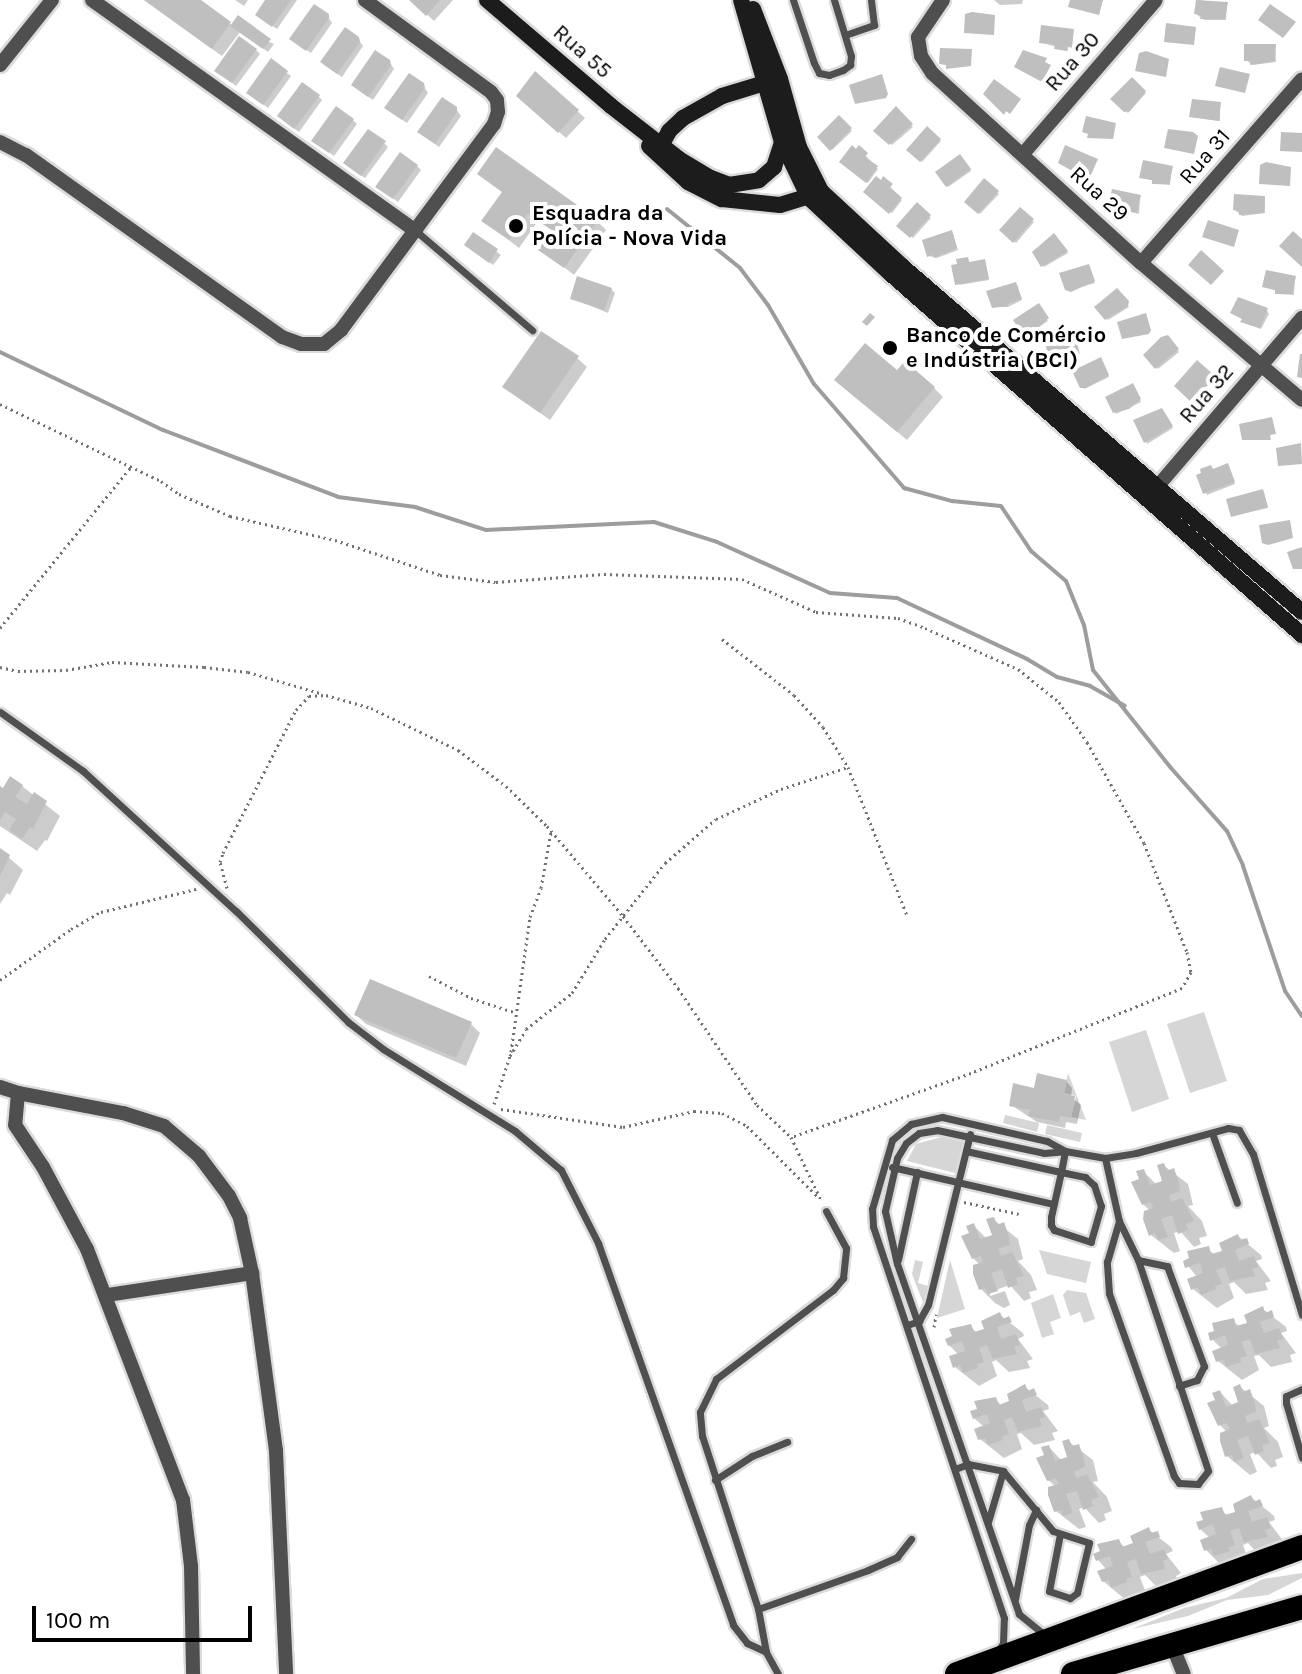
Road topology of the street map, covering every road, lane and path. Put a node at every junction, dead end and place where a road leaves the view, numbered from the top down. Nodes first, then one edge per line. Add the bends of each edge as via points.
1 (52, 0) edge
2 (92, 0) edge
3 (365, 0) edge
4 (487, 0) edge
5 (741, 0) edge
6 (750, 0) edge
7 (793, 0) edge
8 (834, 0) edge
9 (871, 0) edge
10 (943, 0) edge
11 (1156, 0) edge
12 (845, 35) junction
13 (0, 65) edge
14 (1302, 79) edge
15 (772, 80) junction
16 (0, 142) edge
17 (782, 142) junction
18 (659, 149) junction
19 (1023, 154) junction
20 (815, 195) junction
21 (416, 231) junction
22 (1141, 263) junction
23 (1302, 318) edge
24 (532, 330) dead end
25 (1261, 365) junction
26 (1302, 400) edge
27 (0, 404) edge
28 (131, 466) junction
29 (1152, 492) junction
30 (1302, 612) edge
31 (0, 628) edge
32 (1302, 635) edge
33 (722, 639) dead end
34 (0, 667) edge
35 (326, 695) junction
36 (0, 712) edge
37 (848, 767) junction
38 (552, 832) junction
39 (208, 887) junction
40 (236, 911) junction
41 (623, 916) junction
42 (908, 918) dead end
43 (429, 976) dead end
44 (0, 980) edge
45 (517, 1013) junction
46 (510, 1056) junction
47 (0, 1087) edge
48 (18, 1093) junction
49 (973, 1124) junction
50 (8, 1125) edge
51 (1212, 1133) junction
52 (970, 1136) junction
53 (791, 1137) junction
54 (966, 1151) junction
55 (1065, 1151) junction
56 (1105, 1158) junction
57 (883, 1164) junction
58 (894, 1167) junction
59 (917, 1172) junction
60 (1061, 1172) junction
61 (959, 1182) junction
62 (820, 1199) junction
63 (961, 1201) dead end
64 (1237, 1203) dead end
65 (1054, 1204) junction
66 (826, 1211) joint
67 (1019, 1214) dead end
68 (1119, 1221) junction
69 (873, 1226) junction
70 (888, 1229) junction
71 (905, 1231) junction
72 (1138, 1260) junction
73 (897, 1264) junction
74 (252, 1273) junction
75 (107, 1295) junction
76 (937, 1313) dead end
77 (1302, 1315) edge
78 (919, 1321) junction
79 (907, 1325) junction
80 (934, 1327) dead end
81 (1179, 1386) junction
82 (1302, 1389) edge
83 (787, 1442) dead end
84 (1302, 1458) edge
85 (968, 1464) junction
86 (955, 1469) junction
87 (1003, 1471) junction
88 (715, 1480) junction
89 (1036, 1510) junction
90 (988, 1523) junction
91 (1060, 1534) junction
92 (911, 1539) dead end
93 (1302, 1547) edge
94 (1014, 1601) junction
95 (1302, 1607) edge
96 (758, 1609) junction
97 (1053, 1639) junction
98 (1172, 1645) junction
99 (766, 1652) junction
100 (992, 1661) junction
101 (193, 1674) edge
102 (286, 1674) edge
103 (778, 1674) edge
104 (957, 1674) edge
105 (1073, 1674) edge
106 (1184, 1674) edge

1 - 13 street
2 - 21 street
3 - 21 street via 491,92 499,106 494,124
4 - 18 street, Rua 55
5 - 15 street
6 - 15 street
7 - 12 lane via 819,73 829,75 850,65
8 - 12 lane
9 - 12 lane via 874,25
10 - 19 street, Rua 29 via 918,37 921,56 932,73
11 - 19 street, Rua 30
14 - 22 street, Rua 31
15 - 17 street
15 - 18 street via 693,111 672,127
15 - 20 street
16 - 21 street via 26,155 282,337 301,344 324,344 341,330
17 - 18 street via 778,162 767,175 739,185 719,181
17 - 20 street
18 - 20 street via 688,182 722,199 780,205
19 - 22 street, Rua 29
20 - 29 street via 903,267
21 - 24 lane
22 - 25 street, Rua 29
23 - 25 street, Rua 32
25 - 26 street, Rua 29
25 - 29 street, Rua 32
27 - 28 path
28 - 31 path
28 - 53 path via 230,516 335,540 440,575 496,582 604,574 742,579 816,612 898,618 1018,669 1059,702 1144,843 1187,952 1191,972 1182,988 971,1073
29 - 30 street
29 - 32 street
33 - 37 path via 794,695
34 - 35 path via 66,670 112,662 204,667 248,672
35 - 38 path via 390,716 458,750 506,786
35 - 40 path via 309,696 296,710 223,853 220,862
36 - 39 lane via 83,771
37 - 41 path via 781,789 716,819 665,863
37 - 42 path
38 - 41 path
38 - 45 path via 530,917
39 - 40 lane
39 - 44 path via 101,912
40 - 99 lane via 348,1022 515,1131 561,1170 598,1243 733,1625 747,1643
41 - 46 path via 572,993 526,1029
41 - 53 path via 757,1105
43 - 45 path via 471,998
45 - 46 path
46 - 62 path via 492,1107 623,1127 694,1111 722,1113 747,1126
47 - 48 street
48 - 50 street
48 - 74 street via 144,1118 183,1140 229,1196 240,1218
49 - 52 lane
49 - 55 lane via 1047,1141
49 - 57 lane via 942,1117 911,1124 892,1140
50 - 75 street via 43,1167
51 - 56 lane
51 - 64 lane
51 - 77 lane via 1228,1128 1245,1138
52 - 54 lane
52 - 55 lane via 1044,1153
52 - 58 lane via 937,1130 919,1133 906,1143
53 - 62 path
54 - 60 lane
54 - 61 lane
55 - 56 lane
55 - 60 lane
56 - 68 lane
57 - 58 lane
57 - 69 lane
58 - 59 lane
58 - 70 lane via 885,1211
59 - 61 lane
59 - 71 lane
60 - 65 lane
60 - 65 lane via 1085,1177 1099,1197 1091,1242 1054,1230
61 - 65 lane
61 - 78 lane via 928,1305
62 - 66 path
63 - 67 path
66 - 88 lane via 846,1248 843,1278 734,1363 705,1396 702,1436
68 - 72 lane
68 - 81 lane via 1107,1262 1109,1293 1174,1476 1179,1483 1198,1484 1208,1471
69 - 70 lane
69 - 79 lane
70 - 71 lane
70 - 73 lane
71 - 73 lane
72 - 81 lane
72 - 81 lane via 1167,1266 1204,1366 1197,1380
73 - 78 lane
74 - 75 street
74 - 102 street via 276,1451
75 - 101 street via 183,1500 191,1566
76 - 80 path
78 - 79 lane
78 - 85 lane
79 - 86 lane
82 - 84 lane via 1290,1392 1286,1403
83 - 88 lane
85 - 86 lane
85 - 87 lane
85 - 90 lane
86 - 100 lane via 1004,1618 1003,1643
87 - 89 lane
87 - 90 lane
88 - 96 lane
89 - 91 lane
89 - 94 lane
90 - 94 lane
91 - 91 lane via 1049,1591 1070,1598 1077,1593 1089,1543
92 - 96 lane via 897,1557
93 - 97 highway
94 - 97 lane via 1035,1630
95 - 98 highway
96 - 99 lane
97 - 100 highway
98 - 105 highway
98 - 106 street
99 - 103 lane
100 - 104 highway

